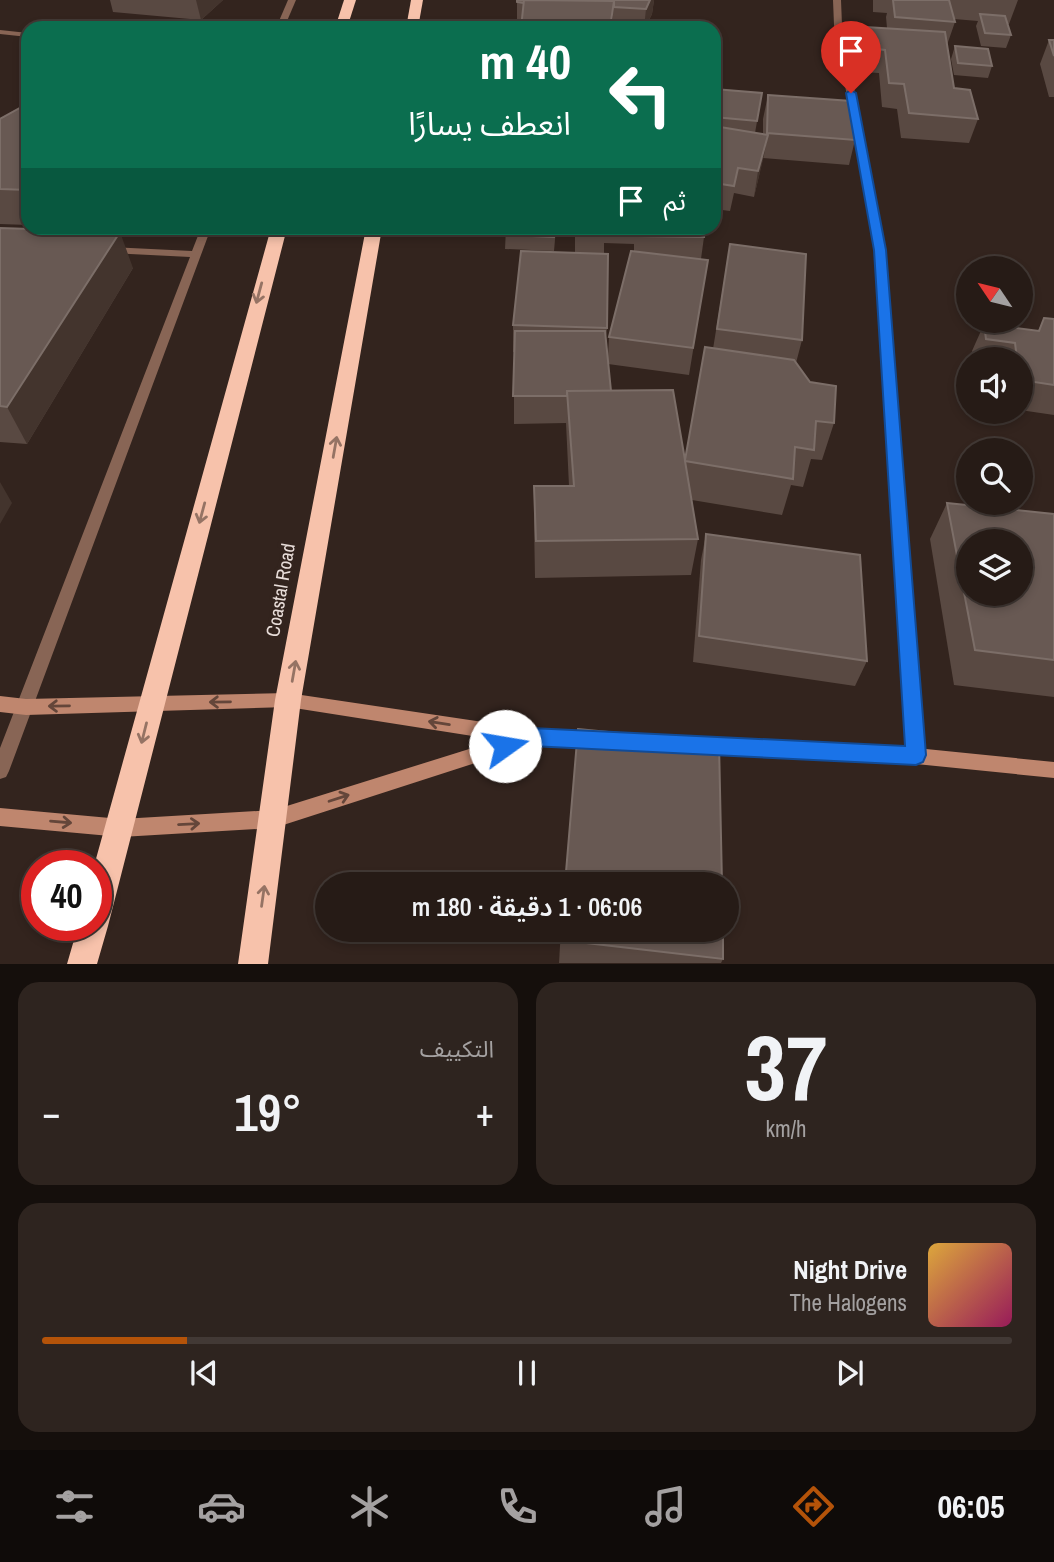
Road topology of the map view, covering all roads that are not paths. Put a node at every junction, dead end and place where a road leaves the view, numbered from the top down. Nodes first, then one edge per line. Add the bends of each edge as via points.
1 (292, 0) edge
2 (349, 0) edge
3 (417, 0) edge
4 (837, 0) edge
5 (283, 21) edge
6 (343, 21) edge
7 (413, 21) edge
8 (0, 32) edge
9 (21, 34) edge
10 (203, 235) edge
11 (277, 235) edge
12 (373, 235) edge
13 (91, 249) edge
14 (196, 254) junction
15 (288, 701) junction
16 (0, 704) edge
17 (152, 704) junction
18 (26, 707) junction
19 (531, 737) junction
20 (613, 741) edge
21 (682, 745) edge
22 (916, 755) junction
23 (1054, 770) edge
24 (0, 771) edge
25 (0, 817) edge
26 (274, 819) junction
27 (121, 828) junction
28 (112, 859) edge
29 (89, 941) edge
30 (82, 964) edge
31 (253, 964) edge

1 - 5 street
2 - 6 highway
3 - 7 highway
4 - 22 street via 880,250
8 - 9 street
10 - 14 street
11 -> 17 highway
15 -> 12 highway, Coastal Road
13 - 14 street
14 - 18 street
15 -> 17 street
19 -> 15 street
15 - 26 highway, Coastal Road
16 - 18 street
17 -> 18 street
17 -> 27 highway
18 - 24 street
19 - 20 street
26 -> 19 street
21 - 22 street
22 - 23 street
25 -> 27 street
27 -> 26 street
31 -> 26 highway, Coastal Road
27 - 28 highway
29 - 30 highway

